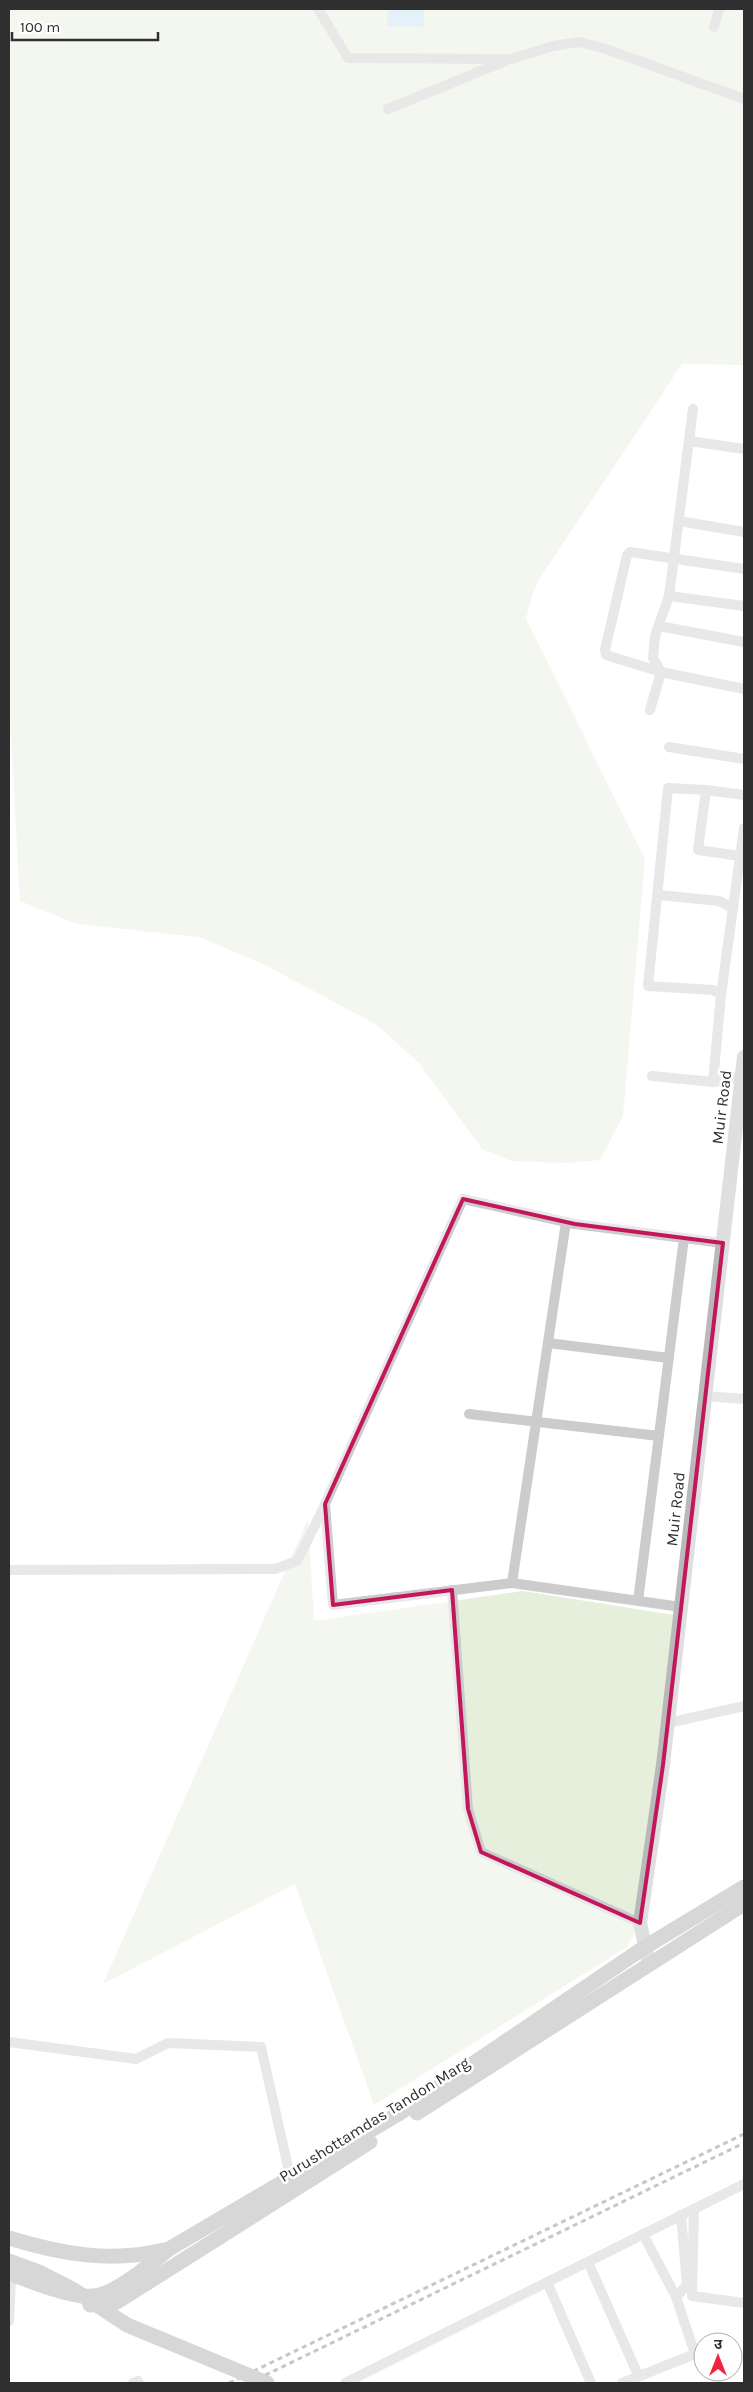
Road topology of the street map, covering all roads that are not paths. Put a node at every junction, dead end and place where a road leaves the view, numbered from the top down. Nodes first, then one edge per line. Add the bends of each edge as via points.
1 (318, 9) edge
2 (719, 9) edge
3 (714, 26) dead end
4 (511, 59) junction
5 (744, 99) edge
6 (388, 109) dead end
7 (693, 409) dead end
8 (689, 442) junction
9 (744, 449) edge
10 (679, 521) junction
11 (744, 532) edge
12 (674, 557) junction
13 (744, 569) edge
14 (669, 596) junction
15 (744, 606) edge
16 (659, 626) junction
17 (744, 642) edge
18 (661, 672) junction
19 (744, 689) edge
20 (650, 710) dead end
21 (669, 747) dead end
22 (744, 759) edge
23 (706, 790) junction
24 (744, 795) edge
25 (744, 828) edge
26 (740, 856) junction
27 (659, 895) junction
28 (733, 908) junction
29 (721, 995) junction
30 (743, 1068) edge
31 (652, 1076) dead end
32 (713, 1082) junction
33 (566, 1222) junction
34 (684, 1238) junction
35 (723, 1243) junction
36 (548, 1343) junction
37 (669, 1358) junction
38 (705, 1396) junction
39 (744, 1399) edge
40 (469, 1414) dead end
41 (536, 1422) junction
42 (659, 1436) junction
43 (326, 1504) junction
44 (9, 1570) edge
45 (512, 1583) junction
46 (452, 1590) junction
47 (638, 1601) junction
48 (681, 1608) junction
49 (744, 1706) edge
50 (668, 1723) junction
51 (744, 1887) edge
52 (744, 1904) edge
53 (640, 1924) junction
54 (645, 1947) junction
55 (649, 1964) junction
56 (9, 2042) edge
57 (290, 2176) junction
58 (744, 2184) edge
59 (694, 2209) junction
60 (681, 2215) junction
61 (643, 2234) junction
62 (9, 2238) edge
63 (169, 2249) junction
64 (9, 2261) edge
65 (588, 2262) junction
66 (10, 2277) edge
67 (547, 2282) junction
68 (676, 2297) junction
69 (744, 2303) edge
70 (9, 2321) edge
71 (638, 2376) junction
72 (133, 2383) edge
73 (139, 2383) edge
74 (267, 2383) edge
75 (345, 2383) edge
76 (591, 2383) edge
77 (622, 2383) edge

1 - 4 street via 348,58
2 - 3 street
4 - 5 street via 578,42
4 - 6 street
7 - 8 street
8 - 9 street
8 - 10 street
10 - 11 street
10 - 12 street
12 - 13 street
12 - 14 street
12 - 18 street via 630,552 627,555 605,650 606,655
14 - 15 street
14 - 16 street
16 - 17 street
16 - 18 street via 653,658
18 - 19 street
18 - 20 street
21 - 22 street
23 - 24 street
23 - 26 street via 698,850
23 - 27 street via 668,788
25 - 26 street
26 - 28 street
27 - 28 street via 720,901
27 - 29 street via 648,986 713,990
28 - 29 street
29 - 32 street
30 - 32 street
30 - 35 main road, Muir Road
31 - 32 street
33 - 34 street
33 - 36 street
33 - 43 street via 464,1199
34 - 35 street
34 - 37 street
35 - 38 main road, Muir Road
36 - 37 street
36 - 41 street
37 - 42 street
38 - 39 street
38 - 48 main road, Muir Road
40 - 41 street
41 - 42 street
41 - 45 street
42 - 47 street
43 - 44 street via 297,1561 275,1570
43 - 46 street via 333,1605
45 - 46 street
45 - 47 street
46 - 53 street via 468,1809 481,1852
47 - 48 street
48 - 50 main road, Muir Road
49 - 50 street
50 - 53 main road, Muir Road
51 - 54 main road
52 - 55 main road, Purushottamdas Tandon Marg
53 - 54 main road, Muir Road
54 - 55 main road, Muir Road
54 - 57 main road via 400,2113
55 - 66 main road, Purushottamdas Tandon Marg via 477,2077 117,2302 93,2306
56 - 57 street via 136,2059 168,2043 261,2048
57 - 63 main road
58 - 59 street
59 - 60 street
59 - 69 street via 692,2296
60 - 61 street
60 - 68 street via 687,2285
61 - 65 street
61 - 68 street
62 - 63 main road via 37,2247 98,2258
63 - 66 main road via 140,2272 93,2297
64 - 74 main road, bridge via 74,2290 127,2325
65 - 67 street
65 - 71 street
66 - 70 street
67 - 75 street
67 - 76 street
68 - 71 street via 695,2354
71 - 77 street
72 - 73 street

